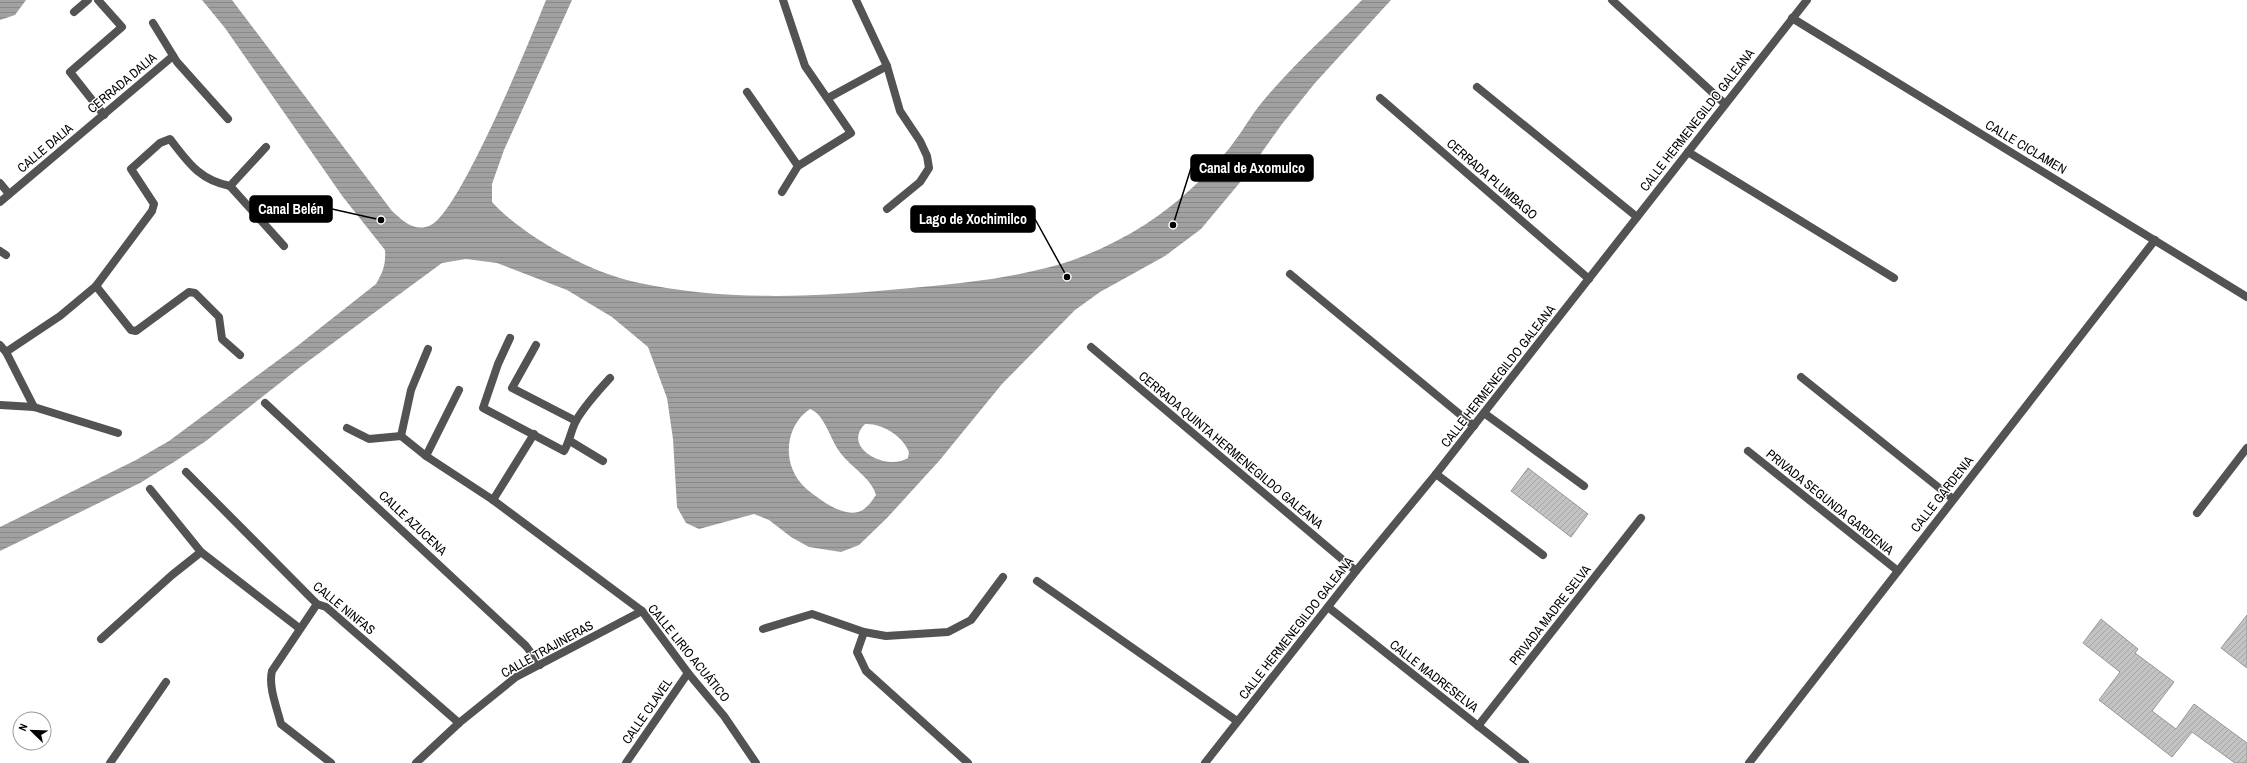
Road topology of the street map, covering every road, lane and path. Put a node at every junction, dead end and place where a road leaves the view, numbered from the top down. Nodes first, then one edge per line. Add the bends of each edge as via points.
1 (88, 0) edge
2 (98, 0) edge
3 (783, 0) edge
4 (856, 0) edge
5 (1612, 0) edge
6 (1807, 0) edge
7 (74, 12) dead end
8 (1792, 18) junction
9 (153, 23) dead end
10 (173, 56) junction
11 (887, 66) junction
12 (1477, 87) dead end
13 (747, 92) dead end
14 (828, 98) junction
15 (1380, 98) dead end
16 (1725, 104) junction
17 (104, 115) junction
18 (228, 119) dead end
19 (87, 129) joint
20 (266, 147) dead end
21 (1688, 152) junction
22 (798, 166) junction
23 (0, 183) edge
24 (230, 186) junction
25 (782, 192) dead end
26 (9, 194) junction
27 (0, 202) edge
28 (887, 209) dead end
29 (1637, 217) junction
30 (2155, 240) junction
31 (284, 246) dead end
32 (1290, 274) dead end
33 (1894, 278) dead end
34 (1589, 279) junction
35 (96, 286) junction
36 (2247, 297) edge
37 (510, 338) dead end
38 (0, 345) edge
39 (536, 345) dead end
40 (1091, 347) dead end
41 (428, 349) dead end
42 (6, 352) junction
43 (240, 354) dead end
44 (1801, 377) dead end
45 (610, 378) dead end
46 (459, 390) dead end
47 (266, 403) dead end
48 (0, 405) edge
49 (34, 407) junction
50 (1484, 413) junction
51 (576, 421) junction
52 (1474, 426) junction
53 (347, 428) dead end
54 (118, 433) dead end
55 (534, 434) junction
56 (401, 436) junction
57 (570, 441) junction
58 (2247, 448) edge
59 (1748, 452) dead end
60 (426, 456) junction
61 (603, 460) dead end
62 (186, 472) dead end
63 (1436, 474) junction
64 (1584, 486) dead end
65 (150, 489) dead end
66 (1953, 499) junction
67 (493, 500) junction
68 (2196, 513) dead end
69 (1641, 518) dead end
70 (201, 552) junction
71 (1543, 554) dead end
72 (1898, 571) junction
73 (1356, 572) junction
74 (1003, 576) dead end
75 (1037, 581) dead end
76 (317, 604) junction
77 (1328, 607) junction
78 (642, 611) junction
79 (299, 628) junction
80 (763, 629) dead end
81 (864, 632) junction
82 (101, 640) dead end
83 (540, 665) junction
84 (688, 673) junction
85 (166, 682) dead end
86 (1237, 721) junction
87 (459, 723) junction
88 (1478, 726) junction
89 (110, 763) edge
90 (331, 763) edge
91 (416, 763) edge
92 (626, 763) edge
93 (756, 763) edge
94 (968, 763) edge
95 (1205, 763) edge
96 (1525, 763) edge
97 (1749, 763) edge

1 - 7 street
2 - 17 street via 122,27 70,72
3 - 14 street via 805,66
4 - 11 street
5 - 16 street
6 - 8 street, CALLE HERMENEGILDO GALEANA
8 - 16 street, CALLE HERMENEGILDO GALEANA
8 - 30 street, CALLE CICLAMEN
9 - 10 street
10 - 17 street, CERRADA DALIA
10 - 18 street
11 - 14 street
11 - 28 street via 900,111 920,140 929,168 920,182
12 - 29 street
13 - 22 street
14 - 22 street via 851,134
15 - 34 street, CERRADA PLUMBAGO
16 - 21 street, CALLE HERMENEGILDO GALEANA
17 - 19 street, CERRADA DALIA
19 - 26 street, CALLE DALIA
20 - 24 street
21 - 29 street, CALLE HERMENEGILDO GALEANA
21 - 33 street
22 - 25 street
23 - 26 street
24 - 31 street
24 - 35 street via 214,183 201,176 170,139 160,143 131,169 154,204 152,211
26 - 27 street, CALLE DALIA
29 - 34 street, CALLE HERMENEGILDO GALEANA
30 - 36 street, CALLE CICLAMEN
30 - 66 street, CALLE GARDENIA
32 - 52 street
34 - 50 street, CALLE HERMENEGILDO GALEANA
35 - 42 street via 60,316
35 - 43 street via 131,330 136,330 189,292 195,293 219,317 222,339
37 - 55 street via 483,408
38 - 42 street
39 - 51 street via 512,388
40 - 73 street, CERRADA QUINTA HERMENEGILDO GALEANA
41 - 56 street via 411,390
42 - 49 street
44 - 66 street
45 - 51 street via 588,401
46 - 60 street
47 - 83 street, CALLE AZUCENA via 526,646
48 - 49 street
49 - 54 street
50 - 52 street, CALLE HERMENEGILDO GALEANA
50 - 64 street
51 - 57 street
52 - 63 street, CALLE HERMENEGILDO GALEANA
53 - 56 street via 369,439
55 - 57 street via 564,451
55 - 67 street
56 - 60 street, CALLE LIRIO ACUÁTICO
57 - 61 street
58 - 68 street
59 - 72 street, PRIVADA SEGUNDA GARDENIA
60 - 67 street, CALLE LIRIO ACUÁTICO
62 - 76 street, CALLE NINFAS
63 - 71 street
63 - 73 street, CALLE HERMENEGILDO GALEANA
65 - 70 street
66 - 72 street, CALLE GARDENIA
67 - 78 street, CALLE LIRIO ACUÁTICO
69 - 88 street, PRIVADA MADRE SELVA
70 - 79 street
70 - 82 street
72 - 97 street, CALLE GARDENIA
73 - 77 street, CALLE HERMENEGILDO GALEANA
74 - 81 street via 971,620 948,632 886,636
75 - 86 street
76 - 79 street
76 - 87 street, CALLE NINFAS via 326,607
77 - 86 street, CALLE HERMENEGILDO GALEANA
77 - 88 street, CALLE MADRESELVA
78 - 83 street, CALLE TRAJINERAS
78 - 84 street, CALLE LIRIO ACUÁTICO
79 - 90 street via 272,671 269,681 281,724
80 - 81 street via 812,614
81 - 94 street via 857,652 866,671
83 - 87 street, CALLE TRAJINERAS via 516,677
84 - 92 street, CALLE CLAVEL
84 - 93 street, CALLE LIRIO ACUÁTICO via 724,716
85 - 89 street
86 - 95 street, CALLE HERMENEGILDO GALEANA
87 - 91 street, CALLE TRAJINERAS
88 - 96 street, CALLE MADRESELVA

